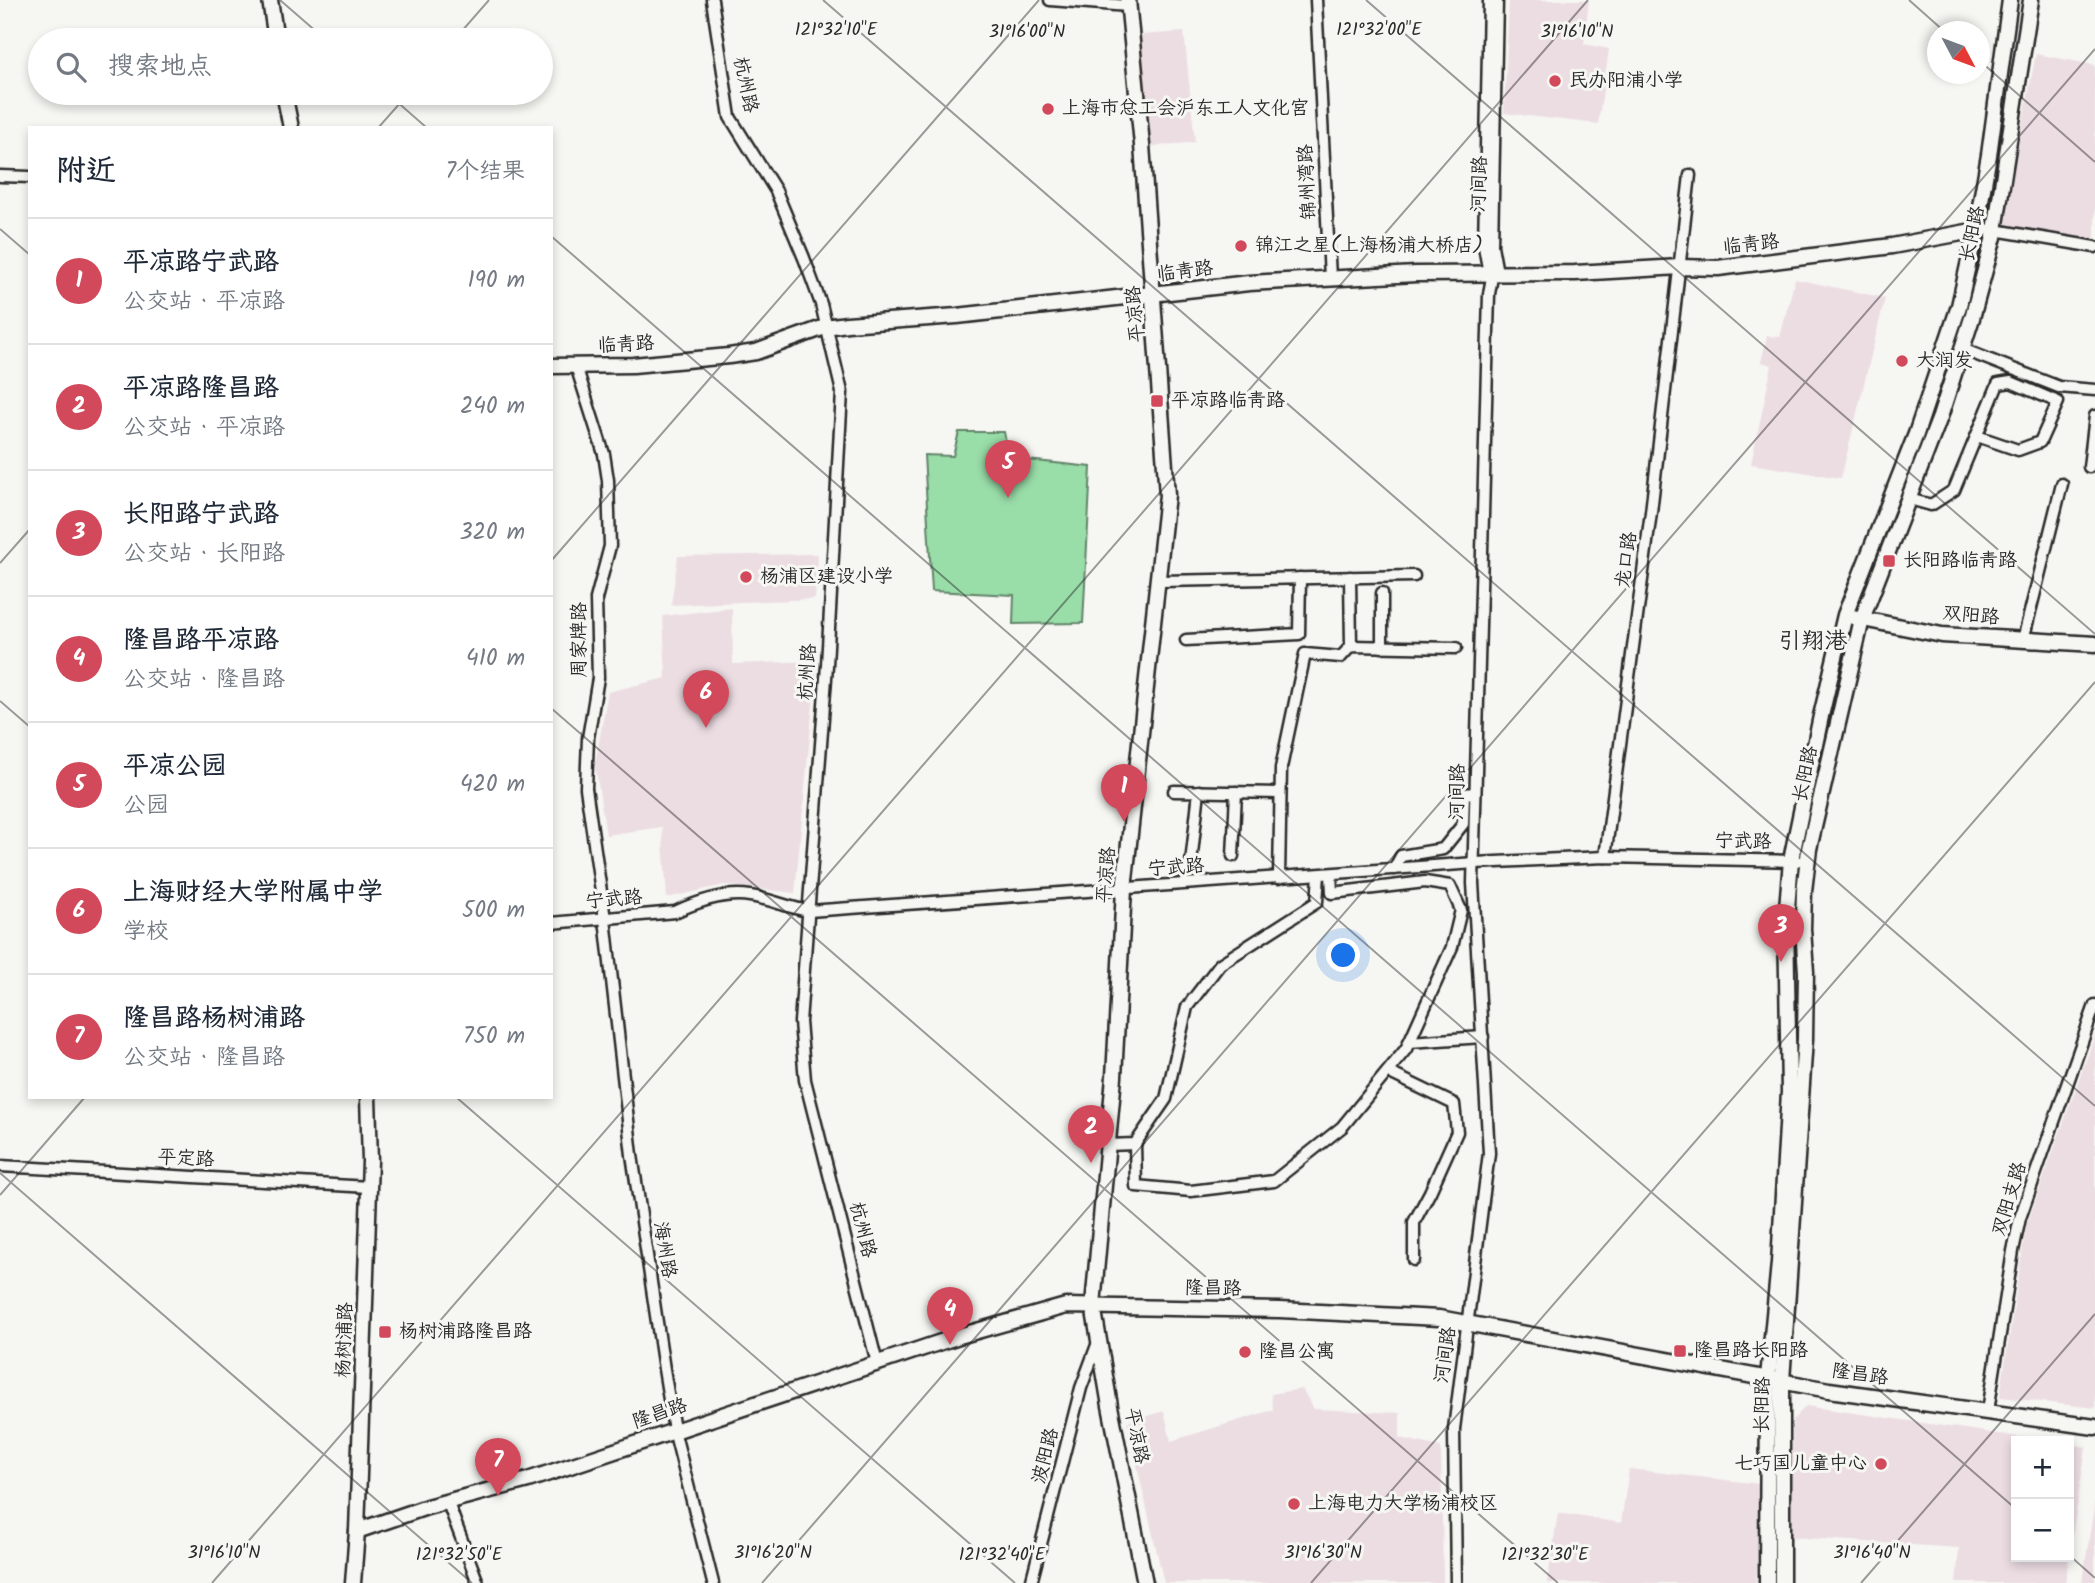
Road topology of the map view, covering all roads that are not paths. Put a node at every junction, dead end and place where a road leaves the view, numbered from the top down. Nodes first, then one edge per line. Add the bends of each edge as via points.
1 (270, 0) edge
2 (712, 0) edge
3 (1050, 0) edge
4 (1316, 0) edge
5 (1493, 0) edge
6 (1501, 0) edge
7 (2010, 0) edge
8 (2031, 0) edge
9 (1128, 3) edge
10 (274, 28) edge
11 (286, 105) edge
12 (291, 126) edge
13 (1690, 174) dead end
14 (0, 176) edge
15 (28, 177) edge
16 (1976, 229) junction
17 (1995, 230) junction
18 (2095, 247) edge
19 (1680, 267) junction
20 (1493, 273) junction
21 (1331, 278) junction
22 (1153, 295) junction
23 (825, 327) junction
24 (1962, 349) junction
25 (553, 366) edge
26 (576, 366) junction
27 (2095, 390) edge
28 (2095, 416) edge
29 (1977, 436) junction
30 (2090, 467) dead end
31 (2062, 484) dead end
32 (1909, 499) junction
33 (1414, 576) dead end
34 (1350, 577) junction
35 (1300, 578) junction
36 (1160, 581) junction
37 (1382, 593) dead end
38 (1845, 615) junction
39 (1862, 619) junction
40 (1186, 640) dead end
41 (2023, 640) junction
42 (2095, 644) edge
43 (1351, 646) junction
44 (1382, 647) junction
45 (1456, 648) dead end
46 (1174, 791) dead end
47 (1199, 791) junction
48 (1236, 792) junction
49 (1280, 793) junction
50 (1474, 793) junction
51 (1233, 856) dead end
52 (1605, 857) junction
53 (1791, 860) junction
54 (1808, 861) junction
55 (1191, 863) dead end
56 (1475, 863) junction
57 (1394, 869) junction
58 (1331, 874) junction
59 (1319, 875) junction
60 (1279, 878) junction
61 (1124, 889) junction
62 (809, 911) junction
63 (606, 919) junction
64 (553, 923) edge
65 (2095, 1006) edge
66 (1483, 1037) junction
67 (1409, 1042) junction
68 (1394, 1075) dead end
69 (368, 1099) edge
70 (1136, 1144) junction
71 (1107, 1145) junction
72 (0, 1166) edge
73 (369, 1187) junction
74 (1414, 1260) dead end
75 (1093, 1306) junction
76 (1468, 1322) junction
77 (1098, 1338) junction
78 (877, 1363) junction
79 (1775, 1379) junction
80 (1988, 1411) junction
81 (2095, 1427) edge
82 (674, 1430) junction
83 (448, 1503) junction
84 (357, 1531) junction
85 (353, 1583) edge
86 (478, 1583) edge
87 (713, 1583) edge
88 (1031, 1583) edge
89 (1145, 1583) edge
90 (1456, 1583) edge
91 (1767, 1583) edge
92 (1782, 1583) edge

1 - 10 main road
2 - 23 street, 杭州路 via 730,117 776,191 821,304
3 - 9 street
4 - 21 street, 锦州湾路
5 - 20 highway via 1488,246
6 - 20 street, 河间路
7 - 16 main road, 长阳路
8 - 17 main road, 长阳路
9 - 22 main road, 平凉路
11 - 12 main road
13 - 19 street, 龙口路
14 - 15 street
16 - 17 main road, 临青路
16 - 19 main road, 临青路 via 1798,259 1718,268
16 - 38 main road, 长阳路 via 1936,380
17 - 18 street
17 - 24 main road, 长阳路
19 - 20 main road, 临青路
19 - 52 street, 龙口路
20 - 21 main road, 临青路
20 - 50 street, 河间路
21 - 22 main road, 临青路
22 - 23 main road, 临青路
22 - 36 main road, 平凉路 via 1167,495
23 - 26 main road, 临青路 via 765,349 729,356
23 - 62 street, 杭州路 via 842,392
24 - 27 street via 2059,387
24 - 32 main road, 长阳路
25 - 26 main road, 临青路
26 - 63 street, 周家牌路 via 598,429 608,480 610,546 596,599 598,678 586,788
28 - 30 street
29 - 29 street via 1998,384 2011,382 2058,402 2040,442 2018,450
29 - 32 street via 1954,490 1931,505
31 - 41 street
32 - 39 main road, 长阳路
33 - 34 street
34 - 35 street
34 - 43 street
35 - 36 street
35 - 40 street via 1299,634
36 - 61 main road, 平凉路
37 - 44 street
38 - 39 main road, 双阳路
38 - 53 main road, 长阳路
39 - 41 main road, 双阳路 via 1942,635
39 - 54 main road, 长阳路
41 - 42 main road, 双阳路
43 - 44 street
43 - 49 street via 1341,657 1305,654
44 - 45 street
46 - 47 street
47 - 48 street
47 - 55 street
48 - 49 street
48 - 51 street
49 - 60 street
50 - 56 street, 河间路
50 - 57 street via 1464,794 1463,824 1443,849 1401,856
52 - 53 street, 宁武路
52 - 56 street, 宁武路
53 - 54 street, 宁武路
53 - 79 main road, 长阳路 via 1786,919 1789,1092
54 - 79 main road, 长阳路 via 1803,929 1805,1039
56 - 57 street, 宁武路
56 - 66 street, 河间路
57 - 58 street, 宁武路
58 - 59 street, 宁武路
58 - 67 street via 1332,893 1425,882 1450,886 1461,910 1452,947
59 - 60 street, 宁武路
59 - 70 street via 1317,902 1220,964 1186,1007 1166,1098
60 - 61 street, 宁武路
61 - 62 street, 宁武路
61 - 71 main road, 平凉路
62 - 63 street, 宁武路 via 735,895 675,912
62 - 78 street, 杭州路 via 800,1022 805,1080
63 - 64 street, 宁武路
63 - 82 street, 海州路 via 632,1155
65 - 80 street, 双阳支路 via 2020,1219
66 - 67 street
66 - 76 street, 河间路 via 1489,1153
67 - 70 street via 1342,1127 1274,1181 1191,1191 1136,1186
68 - 74 street via 1454,1104 1457,1132 1414,1222
69 - 73 main road, 杨树浦路
70 - 71 street
71 - 75 main road, 平凉路
72 - 73 street, 平定路
73 - 84 main road, 杨树浦路
75 - 76 main road, 隆昌路 via 1412,1316
75 - 77 main road, 平凉路
75 - 78 main road, 隆昌路 via 1059,1307
76 - 79 main road, 隆昌路
76 - 90 street, 河间路 via 1454,1429
77 - 88 street, 波阳路
77 - 89 main road, 平凉路
78 - 82 main road, 隆昌路
79 - 80 main road, 隆昌路
79 - 91 main road, 长阳路
79 - 92 main road, 长阳路
80 - 81 main road, 隆昌路
82 - 83 main road, 隆昌路
82 - 87 street, 海州路
83 - 84 main road, 隆昌路
83 - 86 street
84 - 85 main road, 杨树浦路

